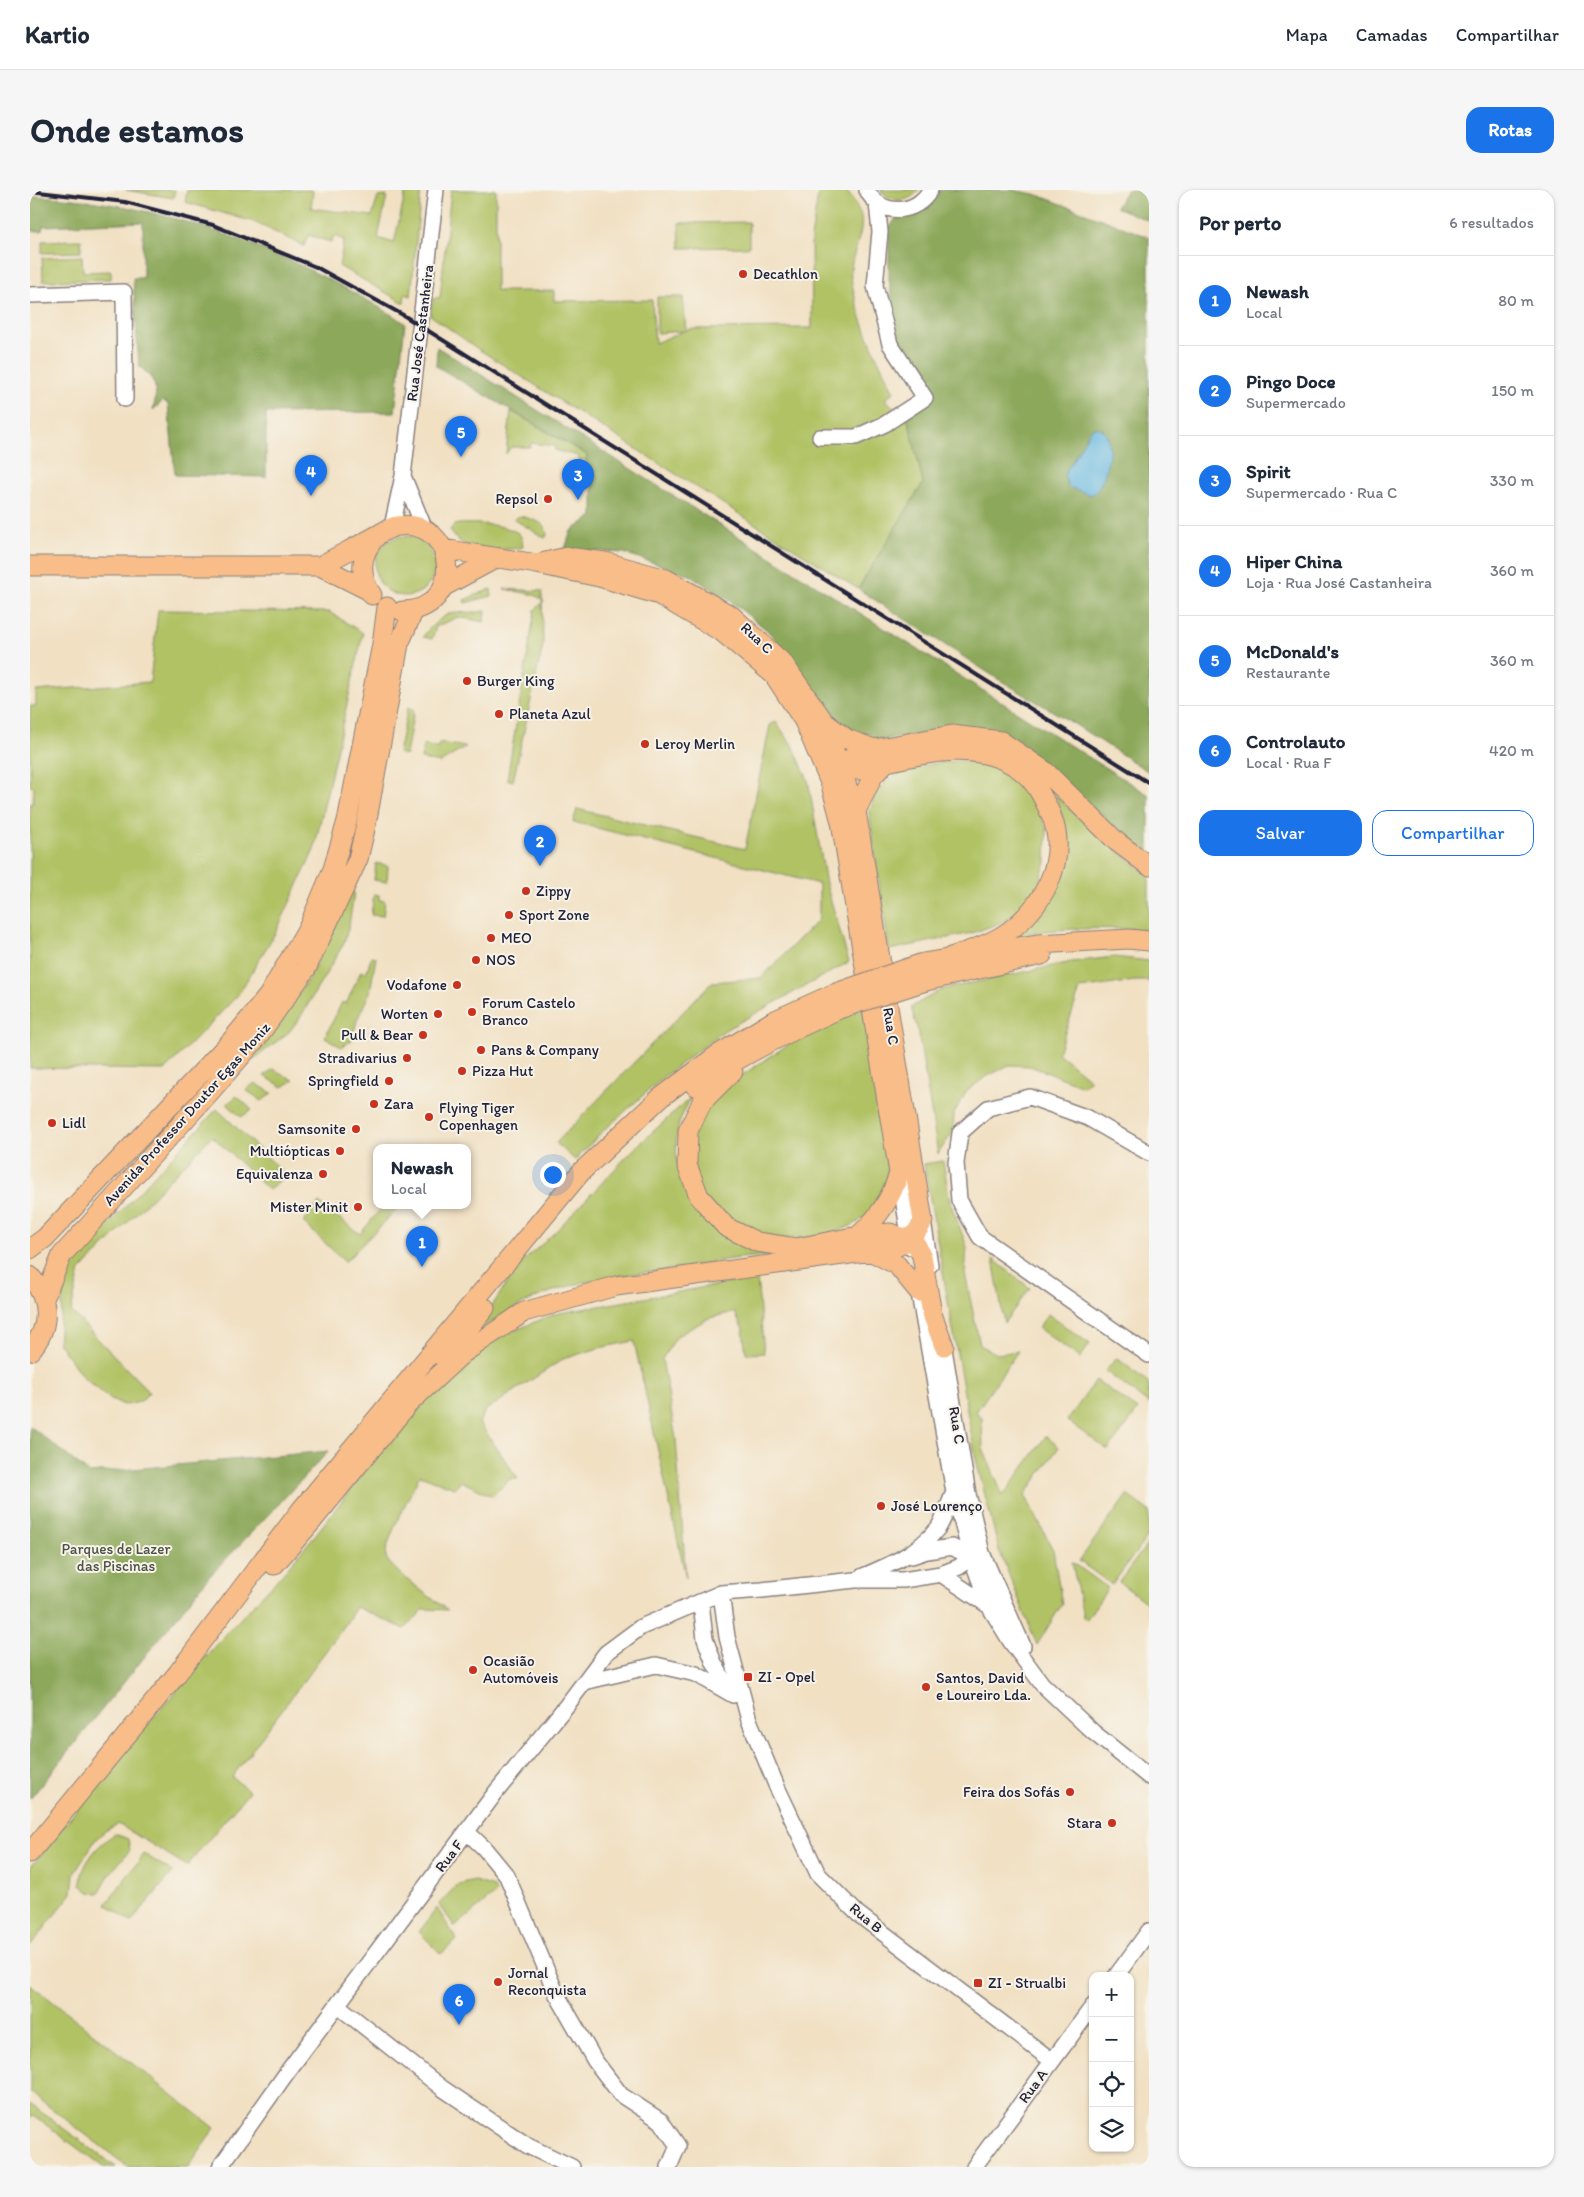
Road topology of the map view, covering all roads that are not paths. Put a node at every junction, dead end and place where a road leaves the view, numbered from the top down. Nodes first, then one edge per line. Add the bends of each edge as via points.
1 (436, 190) edge
2 (867, 190) edge
3 (930, 190) edge
4 (877, 203) junction
5 (907, 209) junction
6 (880, 232) junction
7 (30, 295) edge
8 (125, 399) dead end
9 (820, 437) dead end
10 (403, 476) junction
11 (425, 530) junction
12 (384, 532) junction
13 (443, 549) junction
14 (496, 559) junction
15 (537, 564) junction
16 (30, 566) edge
17 (320, 566) junction
18 (443, 587) junction
19 (368, 590) junction
20 (387, 607) junction
21 (414, 610) junction
22 (774, 675) junction
23 (822, 720) junction
24 (880, 755) junction
25 (841, 766) junction
26 (831, 785) junction
27 (856, 811) junction
28 (1149, 866) edge
29 (1149, 941) edge
30 (1149, 952) edge
31 (951, 957) junction
32 (924, 972) junction
33 (836, 1002) junction
34 (784, 1035) junction
35 (1149, 1154) edge
36 (899, 1173) junction
37 (923, 1221) junction
38 (858, 1236) junction
39 (910, 1240) junction
40 (30, 1249) edge
41 (872, 1252) junction
42 (30, 1276) edge
43 (919, 1292) junction
44 (44, 1299) junction
45 (944, 1346) junction
46 (30, 1351) edge
47 (1149, 1355) edge
48 (406, 1406) junction
49 (954, 1492) junction
50 (977, 1555) junction
51 (903, 1559) junction
52 (942, 1574) junction
53 (855, 1580) junction
54 (721, 1593) junction
55 (701, 1602) junction
56 (989, 1606) junction
57 (1032, 1668) junction
58 (177, 1674) junction
59 (584, 1682) junction
60 (733, 1695) junction
61 (749, 1720) junction
62 (1148, 1775) edge
63 (467, 1832) junction
64 (30, 1853) edge
65 (1149, 1932) edge
66 (1119, 1972) edge
67 (337, 2006) junction
68 (1089, 2011) edge
69 (1051, 2060) junction
70 (220, 2167) edge
71 (572, 2167) edge
72 (669, 2167) edge
73 (974, 2167) edge

1 - 10 street, Rua José Castanheira
2 - 4 street
3 - 5 street via 918,204
4 - 5 street via 886,208
4 - 6 street
5 - 6 street
6 - 9 street via 875,286 890,344 925,398 885,424 856,437
7 - 8 street via 124,292
10 - 11 street, Rua José Castanheira
10 - 12 street, Rua José Castanheira
11 - 12 main road via 408,526
11 - 13 main road
12 - 17 main road
12 - 19 main road via 367,549 362,565
13 - 14 main road, Rua C
13 - 18 main road via 448,571
14 - 15 main road, Rua C
14 - 18 main road
15 - 22 main road, Rua C via 599,577 659,595 722,632
15 - 23 main road, Rua C via 568,557 605,562 666,579 732,616 784,663
16 - 17 main road
17 - 19 main road
18 - 21 main road via 433,600
19 - 20 main road
20 - 21 main road
20 - 40 main road, Avenida Professor Doutor Egas Moniz via 346,821 333,869 310,926 268,996 232,1040 46,1238
21 - 44 main road, Avenida Professor Doutor Egas Moniz via 399,644 358,859 306,969 257,1038 62,1255
22 - 25 main road via 808,716 824,746
22 - 26 main road, Rua C via 804,721
23 - 24 main road via 847,739
23 - 25 main road, Rua C
24 - 25 main road via 852,757
24 - 27 main road
24 - 28 main road via 952,735 1002,742 1045,770 1117,842
24 - 31 main road via 954,750 999,757 1020,769 1035,784 1056,828 1054,873 1040,899 1021,921 1004,934
25 - 26 main road
25 - 27 main road, Rua C
26 - 36 main road, Rua C via 841,822
27 - 37 main road, Rua C
29 - 31 main road via 1129,939 1037,944
30 - 32 main road via 1043,954
31 - 32 main road
32 - 33 main road, bridge
33 - 34 main road
33 - 58 main road via 773,1021 716,1055 660,1098 582,1172 300,1511
34 - 38 main road via 729,1074 702,1102 688,1131 687,1164 699,1196 726,1227 757,1242 796,1248
34 - 48 main road via 728,1064 669,1103 589,1179
35 - 47 street via 1088,1118 1030,1097 988,1108 960,1133 956,1163 959,1200 980,1237
36 - 38 main road via 892,1195 882,1211
36 - 39 street, Rua C
37 - 39 main road via 918,1233
37 - 45 street, Rua C
38 - 39 main road via 890,1233
39 - 41 main road via 894,1248
39 - 43 street, Rua C
39 - 45 main road via 922,1256 932,1314
41 - 43 main road via 897,1265
41 - 48 main road via 616,1286 524,1312 462,1354
42 - 44 main road
43 - 49 street, Rua C
44 - 46 main road via 44,1326
45 - 50 street, Rua C
48 - 58 main road via 313,1520
49 - 50 street, Rua C
49 - 51 street via 939,1526
50 - 51 street via 952,1547
50 - 52 street
50 - 56 street, Rua C
50 - 57 street, Rua C
51 - 53 street
52 - 53 street via 903,1580
52 - 56 street
53 - 54 street
54 - 55 street, Rua F
54 - 61 street, Rua B via 727,1637
55 - 59 street, Rua F via 641,1627 606,1653
55 - 60 street, Rua B via 705,1639 714,1663
56 - 57 street, Rua C
57 - 62 street, Rua C via 1042,1684 1093,1732
58 - 64 main road
59 - 60 street, Rua B via 656,1665 696,1674
59 - 63 street, Rua F
60 - 61 street, Rua B
61 - 69 street, Rua B via 818,1874 858,1914
63 - 67 street, Rua F
63 - 72 street via 507,1876 556,1993 595,2061 621,2094 661,2121 678,2146
65 - 66 street
67 - 70 street, Rua F
67 - 71 street via 442,2088 528,2146
68 - 69 street, Rua A
69 - 73 street, Rua A

